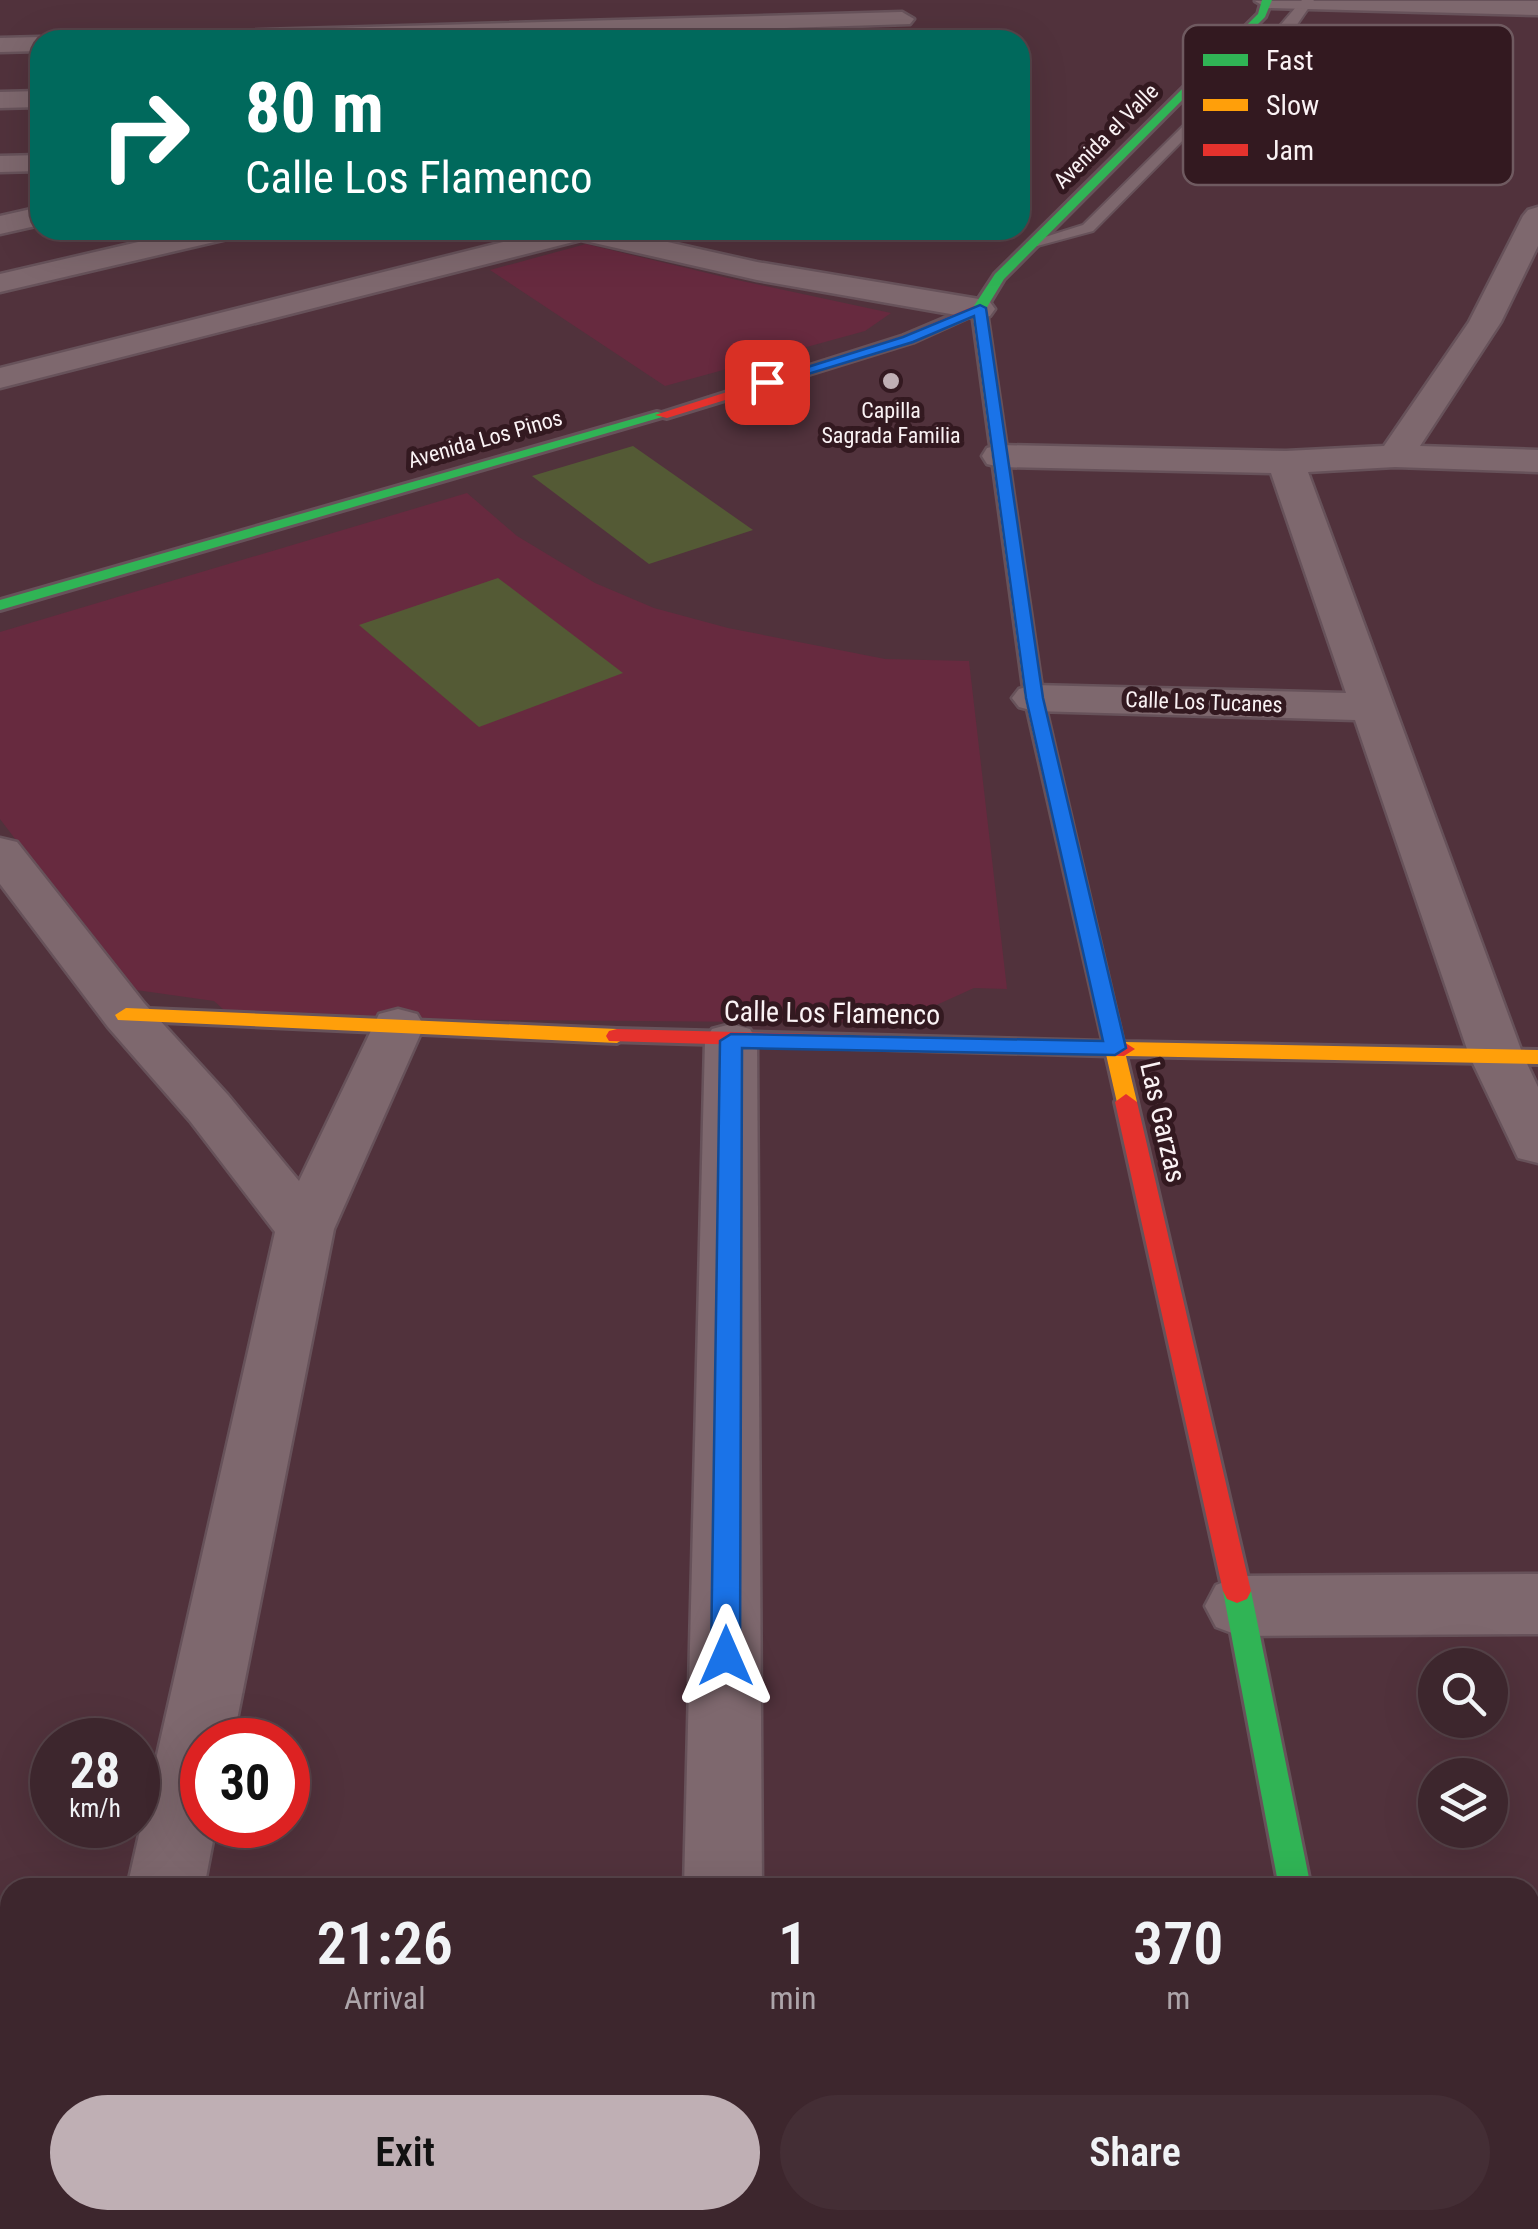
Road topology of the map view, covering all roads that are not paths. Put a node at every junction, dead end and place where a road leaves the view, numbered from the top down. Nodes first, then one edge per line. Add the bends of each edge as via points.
1 (1267, 0) edge
2 (1308, 1) edge
3 (1538, 8) edge
4 (1253, 25) edge
5 (1287, 25) edge
6 (461, 30) edge
7 (885, 30) edge
8 (30, 44) edge
9 (0, 45) edge
10 (1183, 95) edge
11 (30, 99) edge
12 (0, 100) edge
13 (1183, 134) edge
14 (30, 163) edge
15 (0, 164) edge
16 (1538, 216) edge
17 (30, 218) edge
18 (0, 226) edge
19 (186, 240) edge
20 (481, 240) edge
21 (553, 240) edge
22 (624, 240) edge
23 (1031, 246) junction
24 (504, 254) junction
25 (0, 283) edge
26 (980, 308) junction
27 (0, 378) edge
28 (1000, 456) junction
29 (1395, 456) junction
30 (1538, 461) edge
31 (1286, 462) junction
32 (0, 605) edge
33 (1034, 698) junction
34 (1374, 708) junction
35 (0, 852) edge
36 (126, 1015) junction
37 (398, 1026) junction
38 (731, 1041) junction
39 (1115, 1048) junction
40 (1517, 1056) edge
41 (1538, 1144) edge
42 (305, 1229) junction
43 (1538, 1604) edge
44 (1240, 1606) junction
45 (166, 1878) edge
46 (723, 1878) edge
47 (1293, 1878) edge

1 - 2 street
1 - 4 street, Avenida el Valle
2 - 3 street
2 - 5 lane
6 - 7 street via 909,14
8 - 9 street
10 - 23 street, Avenida el Valle
11 - 12 street
13 - 23 lane via 1088,228
14 - 15 street
16 - 29 street via 1485,322
17 - 18 street
19 - 25 street
20 - 24 street
21 - 24 street
22 - 26 street via 757,271
23 - 26 street, Avenida el Valle via 999,277
24 - 27 street
26 - 28 street, Las Garzas
26 - 32 street, Avenida Los Pinos via 908,340
28 - 31 street
28 - 33 street, Las Garzas
29 - 30 street
29 - 31 street
31 - 34 street
33 - 34 street, Calle Los Tucanes
33 - 39 street, Las Garzas
34 - 40 street
35 - 36 street
36 - 37 street, Calle Los Flamenco
36 - 42 street
37 - 38 street, Calle Los Flamenco
37 - 42 street
38 - 39 street, Calle Los Flamenco
38 - 46 street
39 - 40 street, Calle Los Flamenco
39 - 44 street, Las Garzas
40 - 41 street
42 - 45 street
43 - 44 street
44 - 47 street, Las Garzas

